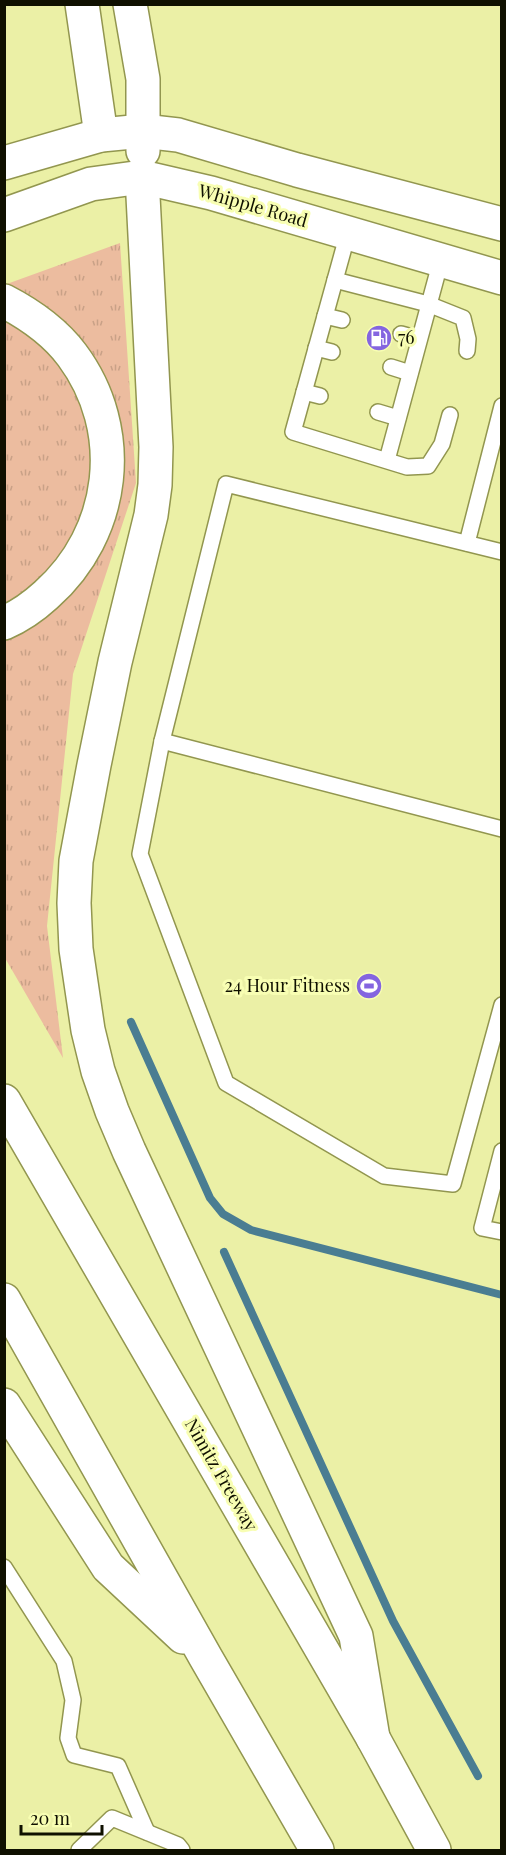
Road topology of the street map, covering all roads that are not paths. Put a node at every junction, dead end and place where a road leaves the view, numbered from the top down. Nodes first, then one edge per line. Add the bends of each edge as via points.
1 (81, 4) edge
2 (130, 4) edge
3 (143, 131) junction
4 (101, 135) junction
5 (4, 163) edge
6 (142, 177) junction
7 (4, 215) edge
8 (501, 224) edge
9 (348, 233) junction
10 (441, 260) junction
11 (501, 278) edge
12 (335, 280) junction
13 (4, 301) edge
14 (428, 304) junction
15 (326, 316) junction
16 (342, 320) dead end
17 (401, 334) dead end
18 (419, 339) junction
19 (316, 348) junction
20 (467, 351) dead end
21 (332, 352) dead end
22 (391, 367) dead end
23 (410, 373) junction
24 (304, 392) junction
25 (320, 396) dead end
26 (501, 406) edge
27 (378, 412) dead end
28 (450, 415) dead end
29 (398, 418) junction
30 (387, 460) junction
31 (467, 543) junction
32 (501, 552) edge
33 (4, 623) edge
34 (162, 741) junction
35 (501, 829) edge
36 (501, 1005) edge
37 (4, 1101) edge
38 (501, 1151) edge
39 (501, 1232) edge
40 (4, 1300) edge
41 (4, 1404) edge
42 (4, 1566) edge
43 (206, 1658) junction
44 (373, 1738) junction
45 (147, 1832) junction
46 (79, 1851) edge
47 (182, 1851) edge
48 (317, 1851) edge
49 (434, 1851) edge

1 - 4 main road
2 - 3 main road via 143,79
3 - 4 main road
3 - 6 main road
3 - 8 main road via 178,135
4 - 5 main road
4 - 6 main road
6 - 7 main road, Whipple Road via 91,184
6 - 9 main road, Whipple Road
6 - 44 main road via 155,485 76,861 74,903 81,989 98,1071 129,1151 356,1636
9 - 10 main road, Whipple Road
9 - 12 lane
10 - 11 main road, Whipple Road
10 - 14 lane
12 - 14 lane
12 - 15 lane
13 - 33 main road via 53,333 88,381 100,408 108,468 95,528 81,555 61,582 38,603
14 - 18 lane
14 - 20 lane via 463,318
15 - 16 lane
15 - 19 lane
17 - 18 lane
18 - 23 lane
19 - 21 lane
19 - 24 lane
22 - 23 lane
23 - 29 lane
24 - 25 lane
24 - 30 lane via 293,432
26 - 31 lane
27 - 29 lane
28 - 30 lane via 442,444 428,466 407,467
29 - 30 lane
31 - 32 lane
31 - 34 lane via 226,484
34 - 35 lane
34 - 36 lane via 140,854 226,1083 384,1176 453,1184
37 - 44 main road, Nimitz Freeway
38 - 39 lane via 482,1228
40 - 43 main road
41 - 43 main road via 108,1567
42 - 45 lane via 64,1661 73,1700 68,1738 74,1755 118,1766
43 - 48 main road
44 - 49 main road, Nimitz Freeway
45 - 46 lane via 112,1818
45 - 47 lane

